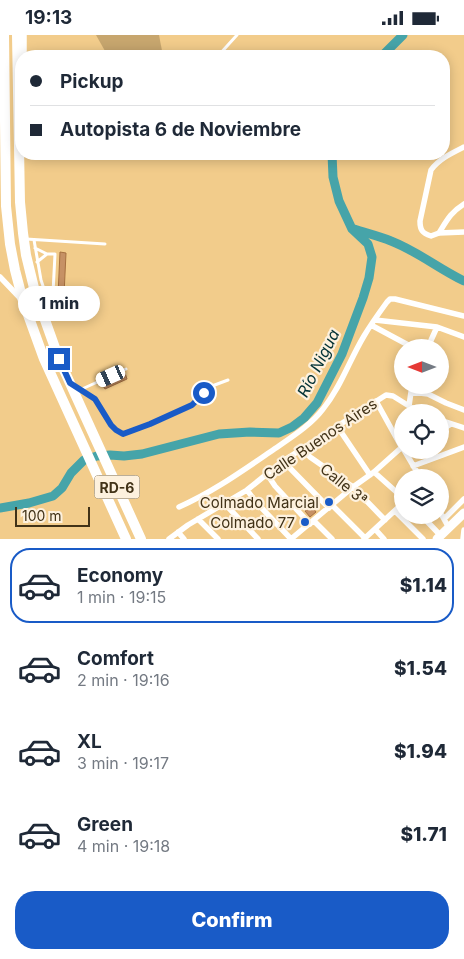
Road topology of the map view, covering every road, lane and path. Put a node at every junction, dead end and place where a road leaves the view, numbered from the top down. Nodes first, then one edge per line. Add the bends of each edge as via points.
1 (4, 35) edge
2 (17, 35) edge
3 (24, 35) edge
4 (237, 35) edge
5 (18, 50) edge
6 (24, 50) edge
7 (223, 50) edge
8 (2, 101) edge
9 (15, 102) edge
10 (464, 147) edge
11 (450, 155) edge
12 (20, 160) edge
13 (22, 160) edge
14 (441, 160) edge
15 (20, 178) junction
16 (464, 204) edge
17 (464, 232) edge
18 (439, 233) junction
19 (29, 240) junction
20 (105, 244) dead end
21 (35, 248) junction
22 (47, 254) junction
23 (37, 262) junction
24 (0, 277) edge
25 (47, 297) junction
26 (23, 301) junction
27 (40, 309) junction
28 (464, 316) edge
29 (373, 322) junction
30 (437, 327) junction
31 (464, 337) edge
32 (400, 339) edge
33 (432, 339) edge
34 (126, 369) dead end
35 (228, 380) dead end
36 (70, 383) junction
37 (82, 390) junction
38 (428, 394) edge
39 (376, 401) junction
40 (405, 404) edge
41 (464, 410) edge
42 (451, 424) edge
43 (338, 426) junction
44 (464, 428) edge
45 (394, 432) edge
46 (464, 447) edge
47 (303, 449) junction
48 (394, 455) edge
49 (409, 459) edge
50 (283, 461) junction
51 (413, 465) junction
52 (415, 469) edge
53 (372, 473) junction
54 (266, 474) junction
55 (353, 487) junction
56 (247, 490) junction
57 (394, 491) edge
58 (464, 499) edge
59 (225, 503) junction
60 (179, 507) dead end
61 (330, 507) junction
62 (394, 512) edge
63 (464, 513) edge
64 (449, 514) edge
65 (198, 519) junction
66 (385, 520) junction
67 (312, 522) junction
68 (408, 524) edge
69 (428, 524) edge
70 (447, 524) edge
71 (449, 528) junction
72 (375, 529) junction
73 (464, 530) edge
74 (178, 532) junction
75 (439, 537) edge
76 (126, 539) edge
77 (141, 539) edge
78 (169, 539) edge
79 (184, 539) edge
80 (218, 539) edge
81 (258, 539) edge
82 (292, 539) edge
83 (332, 539) edge
84 (364, 539) edge
85 (384, 539) edge
86 (423, 539) edge
87 (463, 539) edge

1 - 8 highway, RD-6
2 - 5 highway, RD-6
3 - 6 street
4 - 7 lane
8 - 9 street
8 - 26 highway, RD-6 via 10,245
10 - 11 street
12 - 15 highway, RD-6
13 - 15 highway
14 - 18 street via 431,170 420,221 423,233 431,236
15 - 19 highway, RD-6 via 20,203
16 - 18 street via 454,210
17 - 18 street
19 - 20 lane
19 - 21 lane
19 - 27 highway, RD-6 via 31,278
21 - 22 lane
21 - 23 lane
22 - 23 lane
22 - 25 lane via 55,254 54,293
23 - 25 lane
24 - 26 street
25 - 27 lane
26 - 76 highway, RD-6 via 44,359
27 - 36 highway, RD-6
28 - 29 street via 390,299
29 - 30 street
29 - 32 street
29 - 60 street via 322,411 243,471
30 - 31 street
30 - 33 street
34 - 37 lane
35 - 37 lane via 212,386 192,405 123,434 111,425 95,399
36 - 37 lane
36 - 77 highway, RD-6
38 - 41 street
39 - 40 street, Calle Buenos Aires via 386,395
39 - 43 street, Calle Buenos Aires
39 - 45 street
42 - 44 street
43 - 47 street, Calle Buenos Aires
43 - 53 street
46 - 51 street
47 - 50 street, Calle Buenos Aires
47 - 55 street, Calle 3ª
48 - 53 street
49 - 51 street
50 - 54 street, Calle Buenos Aires
50 - 61 street
51 - 52 street
53 - 55 street
53 - 57 street
54 - 56 street, Calle Buenos Aires
54 - 67 street
55 - 61 street
55 - 66 street, Calle 3ª
56 - 59 street, Calle Buenos Aires
56 - 82 street
58 - 64 street
59 - 65 street, Calle Buenos Aires
59 - 81 street
61 - 67 street
61 - 84 street
62 - 66 street
63 - 71 street
65 - 74 street, Calle Buenos Aires
65 - 80 street
66 - 72 street
67 - 82 street
67 - 83 street
68 - 86 street
69 - 75 street
70 - 71 street
71 - 75 street
72 - 84 street
72 - 85 street
73 - 87 street
74 - 78 street, Calle Buenos Aires
74 - 79 street

